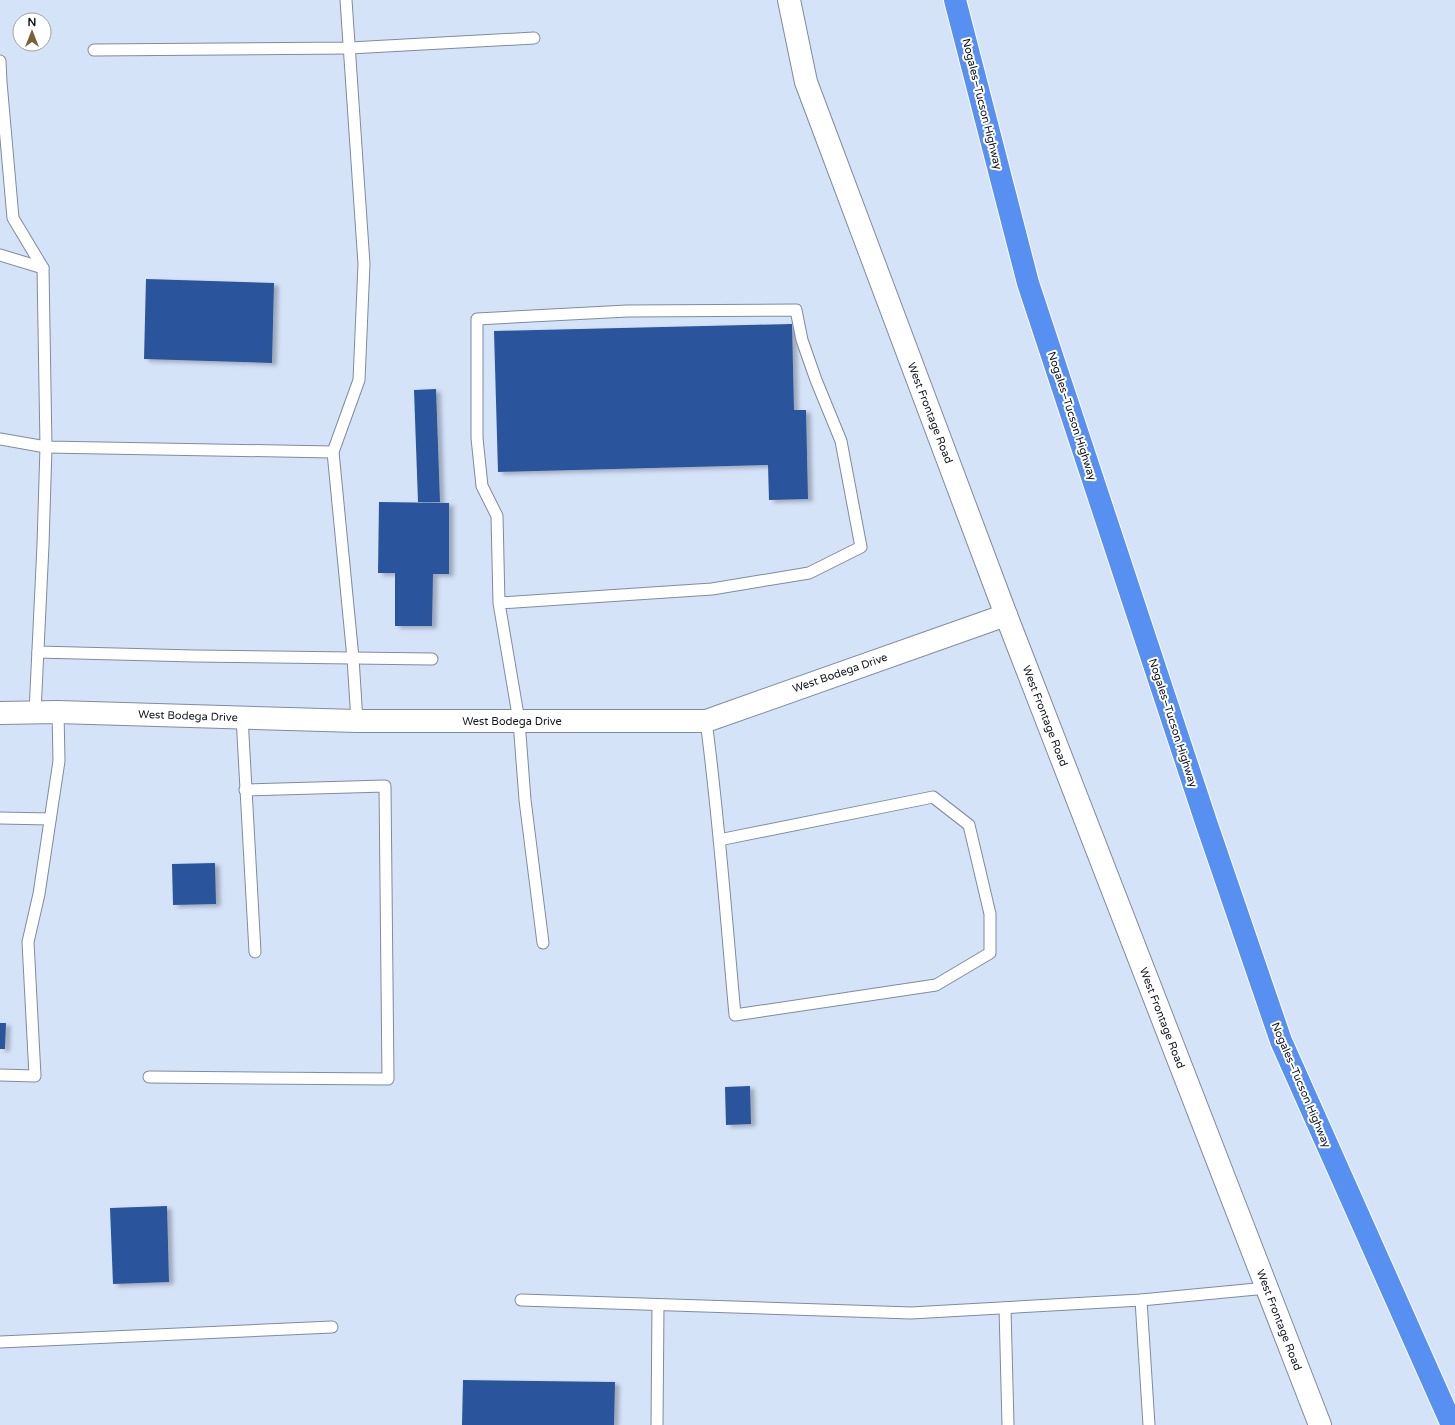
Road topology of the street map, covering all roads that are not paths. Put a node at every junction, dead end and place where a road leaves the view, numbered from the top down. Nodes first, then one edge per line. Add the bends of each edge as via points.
1 (346, 0) edge
2 (789, 0) edge
3 (955, 0) edge
4 (534, 38) dead end
5 (350, 48) junction
6 (94, 50) dead end
7 (0, 61) edge
8 (0, 255) edge
9 (42, 268) junction
10 (0, 439) edge
11 (46, 447) junction
12 (333, 452) junction
13 (499, 603) junction
14 (1006, 615) junction
15 (38, 652) junction
16 (353, 658) junction
17 (432, 659) dead end
18 (35, 712) junction
19 (58, 712) junction
20 (0, 713) edge
21 (242, 718) junction
22 (357, 721) junction
23 (519, 721) junction
24 (706, 721) junction
25 (245, 790) junction
26 (0, 818) edge
27 (50, 819) junction
28 (718, 840) junction
29 (543, 943) dead end
30 (255, 952) dead end
31 (0, 1075) edge
32 (149, 1077) dead end
33 (1267, 1288) junction
34 (521, 1300) dead end
35 (1141, 1300) junction
36 (658, 1305) junction
37 (1005, 1308) junction
38 (332, 1327) dead end
39 (0, 1342) edge
40 (657, 1425) edge
41 (1008, 1425) edge
42 (1150, 1425) edge
43 (1320, 1425) edge
44 (1452, 1425) edge

1 - 5 lane
2 - 14 street, West Frontage Road via 806,82
3 - 44 highway, Nogales–Tucson Highway via 1028,283 1281,1041
4 - 5 lane
5 - 6 lane
5 - 12 lane via 364,264 363,295 359,380
7 - 9 lane via 13,218
8 - 9 lane
9 - 11 lane
10 - 11 lane
11 - 12 lane
11 - 15 lane
12 - 16 lane
13 - 13 lane via 712,589 809,573 861,547 841,440 802,340 796,310 627,311 477,319 477,438 482,486 497,516
13 - 23 lane
14 - 24 street, West Bodega Drive
14 - 33 street, West Frontage Road
15 - 16 lane
15 - 18 lane
16 - 17 lane
16 - 22 lane
18 - 19 street, West Bodega Drive
18 - 20 street, West Bodega Drive
19 - 21 street, West Bodega Drive
19 - 27 lane via 59,761
21 - 22 street, West Bodega Drive
21 - 25 lane
22 - 23 street, West Bodega Drive
23 - 24 street, West Bodega Drive
23 - 29 lane via 525,800
24 - 28 lane
25 - 30 lane
25 - 32 lane via 385,786 388,1079
26 - 27 lane
27 - 31 lane via 39,894 28,942 35,1076
28 - 28 lane via 735,1015 936,985 990,953 990,914 969,825 933,797
33 - 35 lane
33 - 43 street, West Frontage Road
34 - 36 lane
35 - 37 lane
35 - 42 lane
36 - 37 lane via 911,1313
36 - 40 lane
37 - 41 lane
38 - 39 lane

